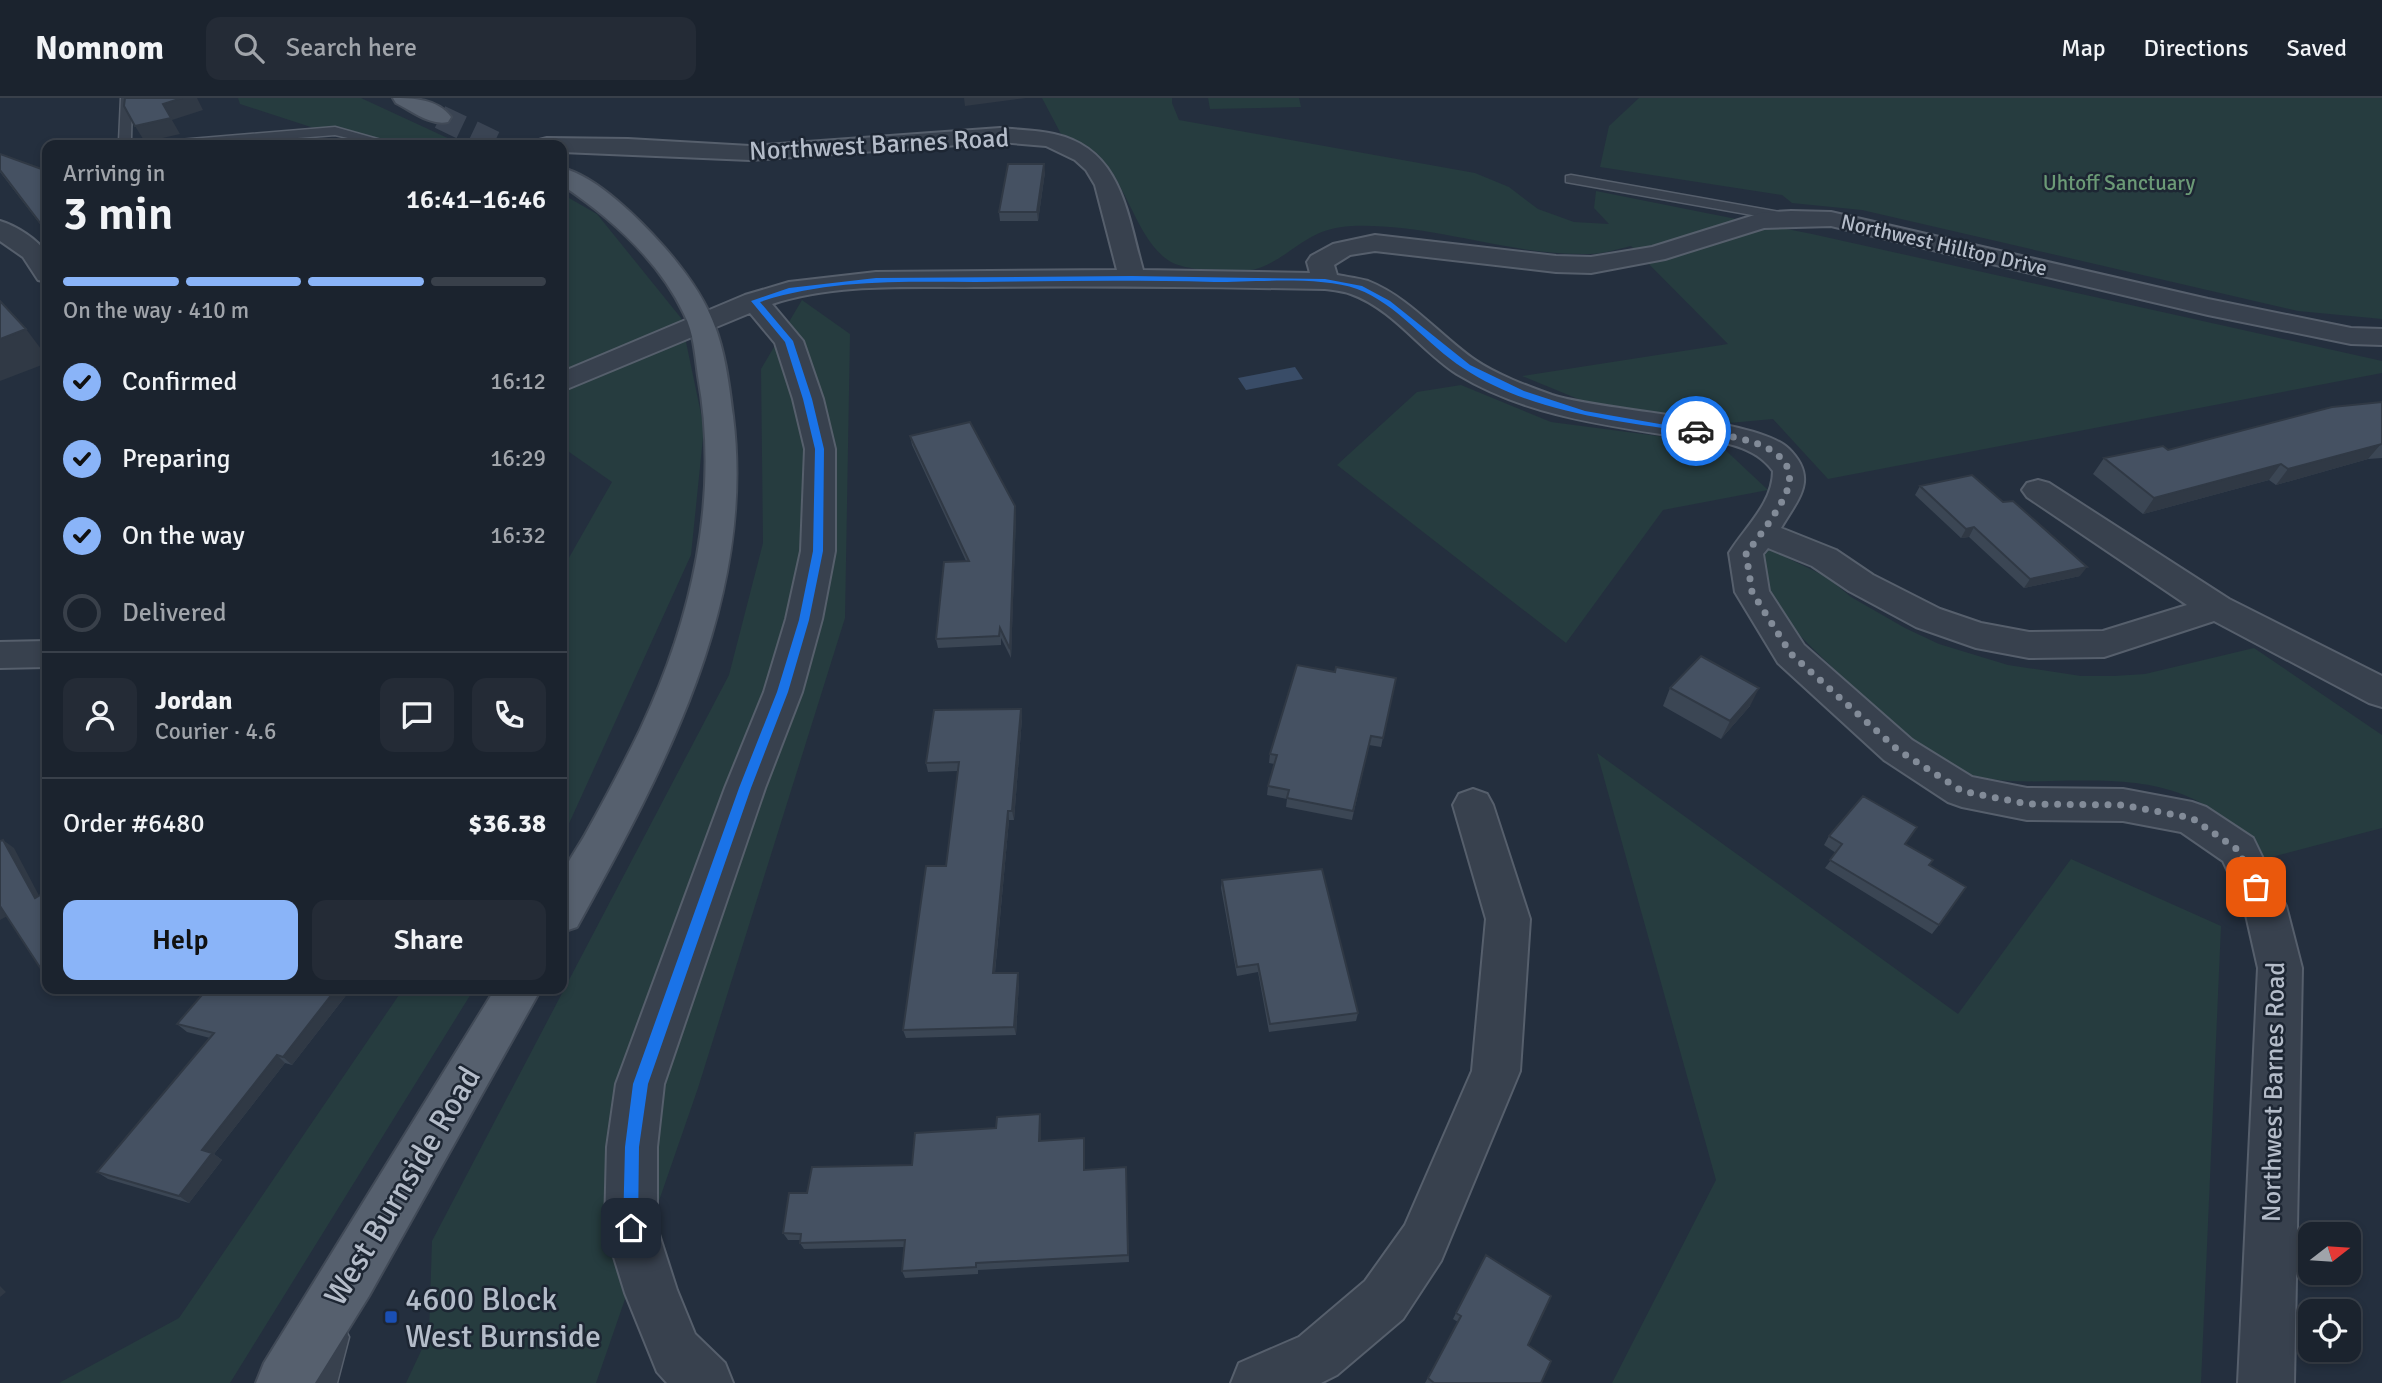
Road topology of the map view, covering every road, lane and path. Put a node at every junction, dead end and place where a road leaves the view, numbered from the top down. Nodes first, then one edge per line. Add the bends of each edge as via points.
1 (130, 98) edge
2 (404, 98) edge
3 (440, 117) tunnel mouth
4 (125, 140) edge
5 (227, 140) edge
6 (372, 140) edge
7 (567, 145) edge
8 (567, 179) edge
9 (1571, 179) dead end
10 (1791, 218) junction
11 (0, 229) edge
12 (42, 266) edge
13 (1132, 278) junction
14 (1325, 281) junction
15 (755, 301) junction
16 (702, 323) junction
17 (2382, 337) edge
18 (567, 380) edge
19 (2038, 490) dead end
20 (1762, 533) junction
21 (2217, 608) junction
22 (42, 654) edge
23 (0, 655) edge
24 (2382, 693) edge
25 (1473, 805) dead end
26 (567, 905) edge
27 (516, 994) edge
28 (350, 1277) junction
29 (284, 1383) edge
30 (322, 1383) edge
31 (705, 1383) edge
32 (1259, 1383) edge
33 (2266, 1383) edge

1 - 4 lane via 126,100
2 - 3 main road
5 - 6 lane via 335,131
7 - 13 street, Northwest Barnes Road via 750,153 1000,135 1051,140 1096,166 1107,185
8 - 16 main road via 612,207 648,242
9 - 10 lane
10 - 14 street, Northwest Hilltop Drive via 1761,222 1656,254 1591,265 1375,243 1342,248 1320,262
10 - 17 street, Northwest Hilltop Drive via 1867,225 2208,307 2338,334
11 - 12 street via 32,251
13 - 14 street, Northwest Barnes Road
13 - 15 street via 876,280 789,290
14 - 20 street, Northwest Barnes Road via 1368,292 1466,367 1541,401 1583,413 1762,444 1789,471 1789,487
15 - 16 street
15 - 31 street via 789,341 808,399 820,449 818,551 783,692 640,1084 632,1147 631,1228 643,1267 676,1353
16 - 18 street
16 - 26 main road via 722,422 724,461 721,516 700,621 655,740 617,819
19 - 21 street
20 - 21 street via 1825,558 1928,618 1976,635 2029,645 2104,644
20 - 33 street, Northwest Barnes Road via 1746,553 1752,592 1791,654 1898,750 1962,791 2027,804 2123,805 2192,818 2238,850 2265,906 2280,968
21 - 24 street
22 - 23 street
25 - 32 street via 1508,919 1496,1071 1423,1243 1384,1300 1318,1356
27 - 28 main road, West Burnside Road
28 - 29 main road, West Burnside Road
28 - 30 lane

